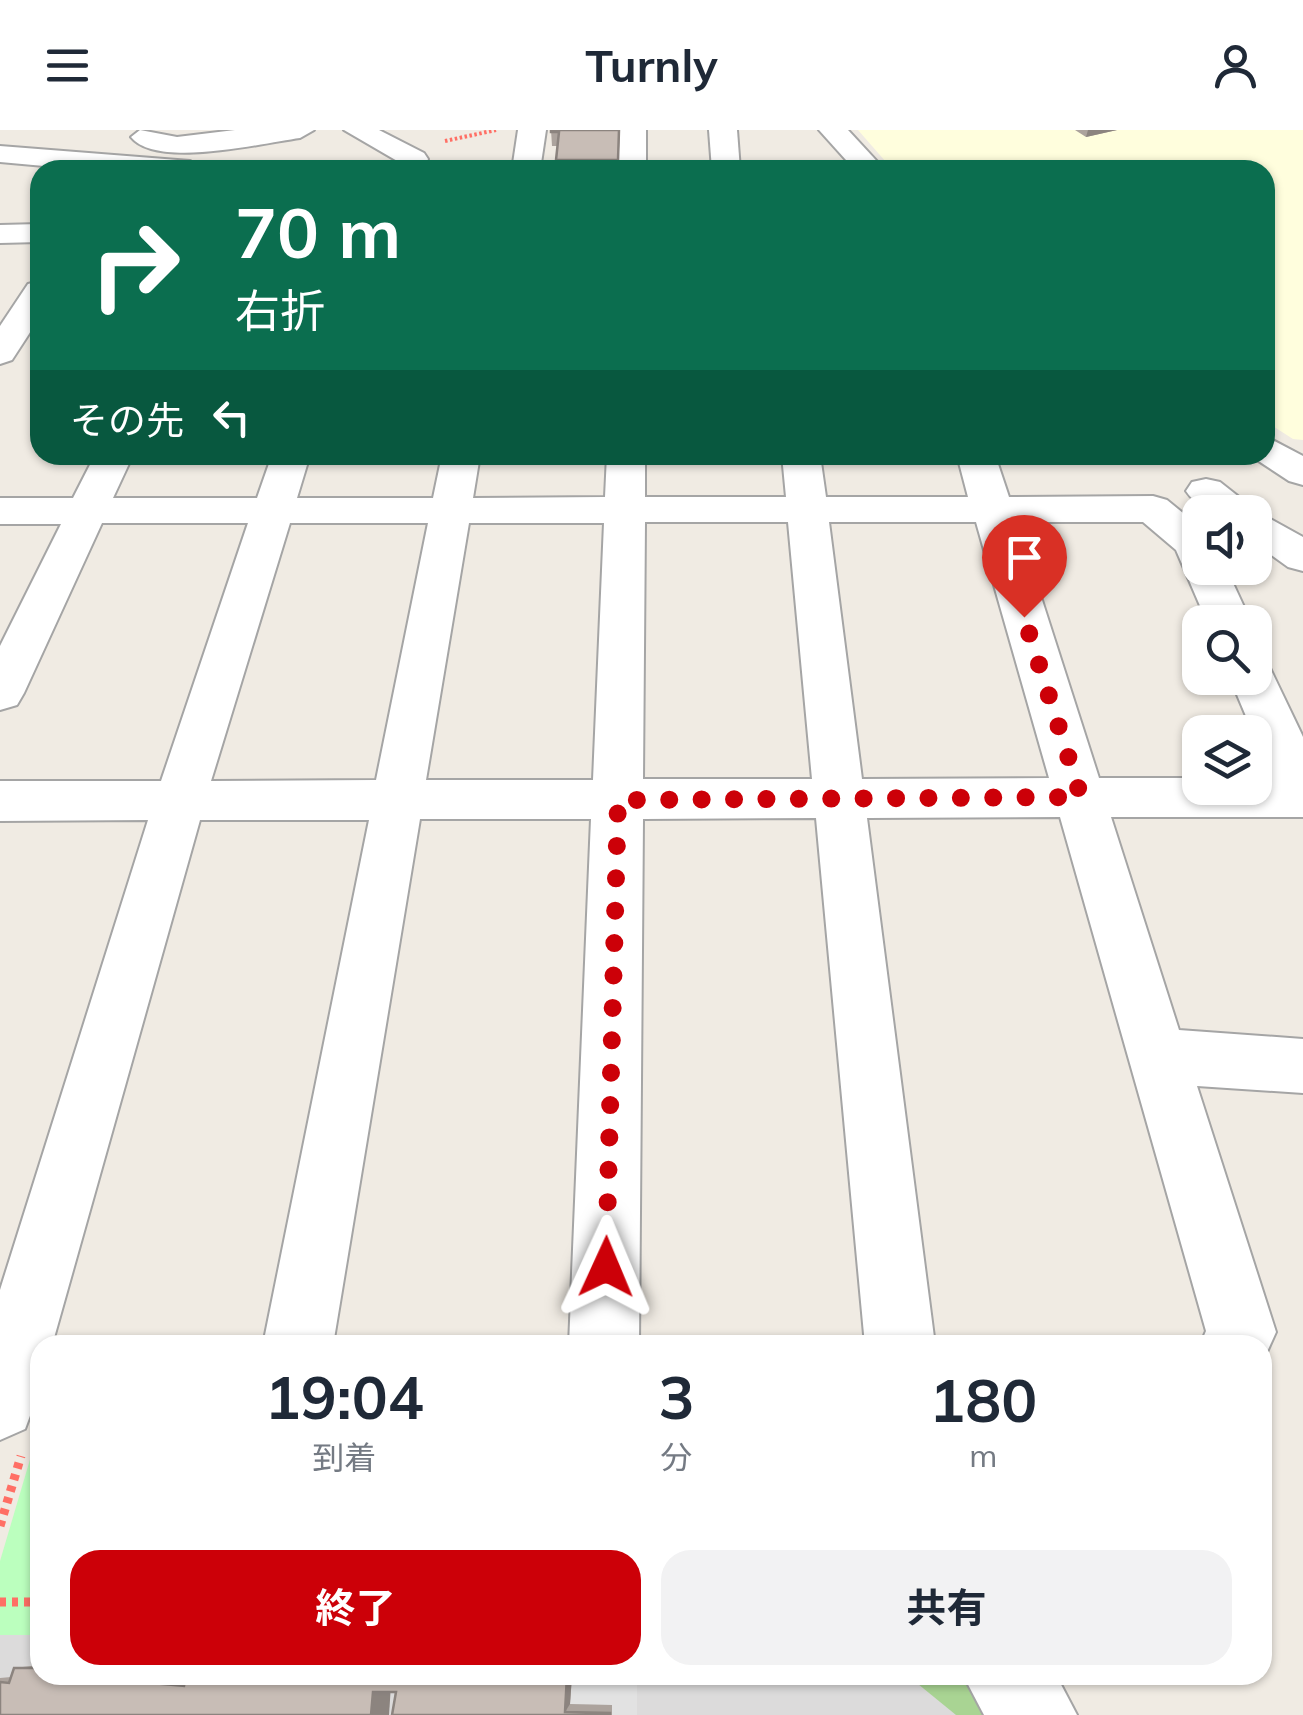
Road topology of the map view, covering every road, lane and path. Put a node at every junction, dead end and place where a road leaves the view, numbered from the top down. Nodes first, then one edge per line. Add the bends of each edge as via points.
1 (119, 130) edge
2 (300, 130) edge
3 (358, 130) edge
4 (498, 130) edge
5 (532, 130) edge
6 (632, 130) edge
7 (722, 130) edge
8 (833, 130) edge
9 (180, 153) edge
10 (0, 154) edge
11 (60, 160) edge
12 (148, 160) edge
13 (406, 160) edge
14 (415, 160) edge
15 (528, 160) edge
16 (632, 160) edge
17 (725, 160) edge
18 (862, 160) edge
19 (30, 233) edge
20 (0, 234) edge
21 (30, 314) edge
22 (0, 353) edge
23 (1275, 454) edge
24 (109, 465) edge
25 (288, 465) edge
26 (459, 465) edge
27 (626, 465) edge
28 (802, 465) edge
29 (979, 465) edge
30 (1302, 470) edge
31 (0, 510) edge
32 (88, 510) junction
33 (274, 510) junction
34 (451, 510) junction
35 (625, 510) junction
36 (808, 510) junction
37 (990, 510) junction
38 (1182, 534) edge
39 (1272, 536) edge
40 (1303, 557) edge
41 (0, 694) edge
42 (1260, 695) edge
43 (1303, 794) edge
44 (1081, 797) junction
45 (838, 799) junction
46 (180, 800) junction
47 (398, 800) junction
48 (618, 800) junction
49 (0, 801) edge
50 (1160, 1056) junction
51 (1303, 1066) edge
52 (32, 1335) edge
53 (300, 1335) edge
54 (604, 1335) edge
55 (899, 1335) edge
56 (1240, 1335) edge
57 (30, 1341) edge
58 (15, 1395) edge
59 (0, 1526) edge
60 (0, 1602) edge
61 (30, 1602) edge
62 (1012, 1685) edge
63 (1036, 1715) edge

1 - 9 street
2 - 9 street
3 - 13 street
4 - 14 path via 425,146
5 - 15 street
6 - 16 street
7 - 17 street
8 - 18 street
9 - 12 street
10 - 11 street
19 - 20 street
21 - 22 street
23 - 30 street
24 - 32 street
25 - 33 street
26 - 34 street
27 - 35 street
28 - 36 street
29 - 37 street
31 - 32 street
32 - 33 street
32 - 41 street
33 - 34 street
33 - 46 street
34 - 35 street
34 - 47 street
35 - 36 street
35 - 48 street
36 - 37 street
36 - 45 street
37 - 38 street via 1152,509
37 - 44 street
39 - 40 street
42 - 43 street
43 - 44 street
44 - 45 street
44 - 50 street
45 - 48 street
45 - 55 street
46 - 47 street
46 - 49 street
46 - 52 street
47 - 48 street
47 - 53 street
48 - 54 street
50 - 51 street
50 - 56 street
57 - 58 street
58 - 59 path
60 - 61 path
62 - 63 street

